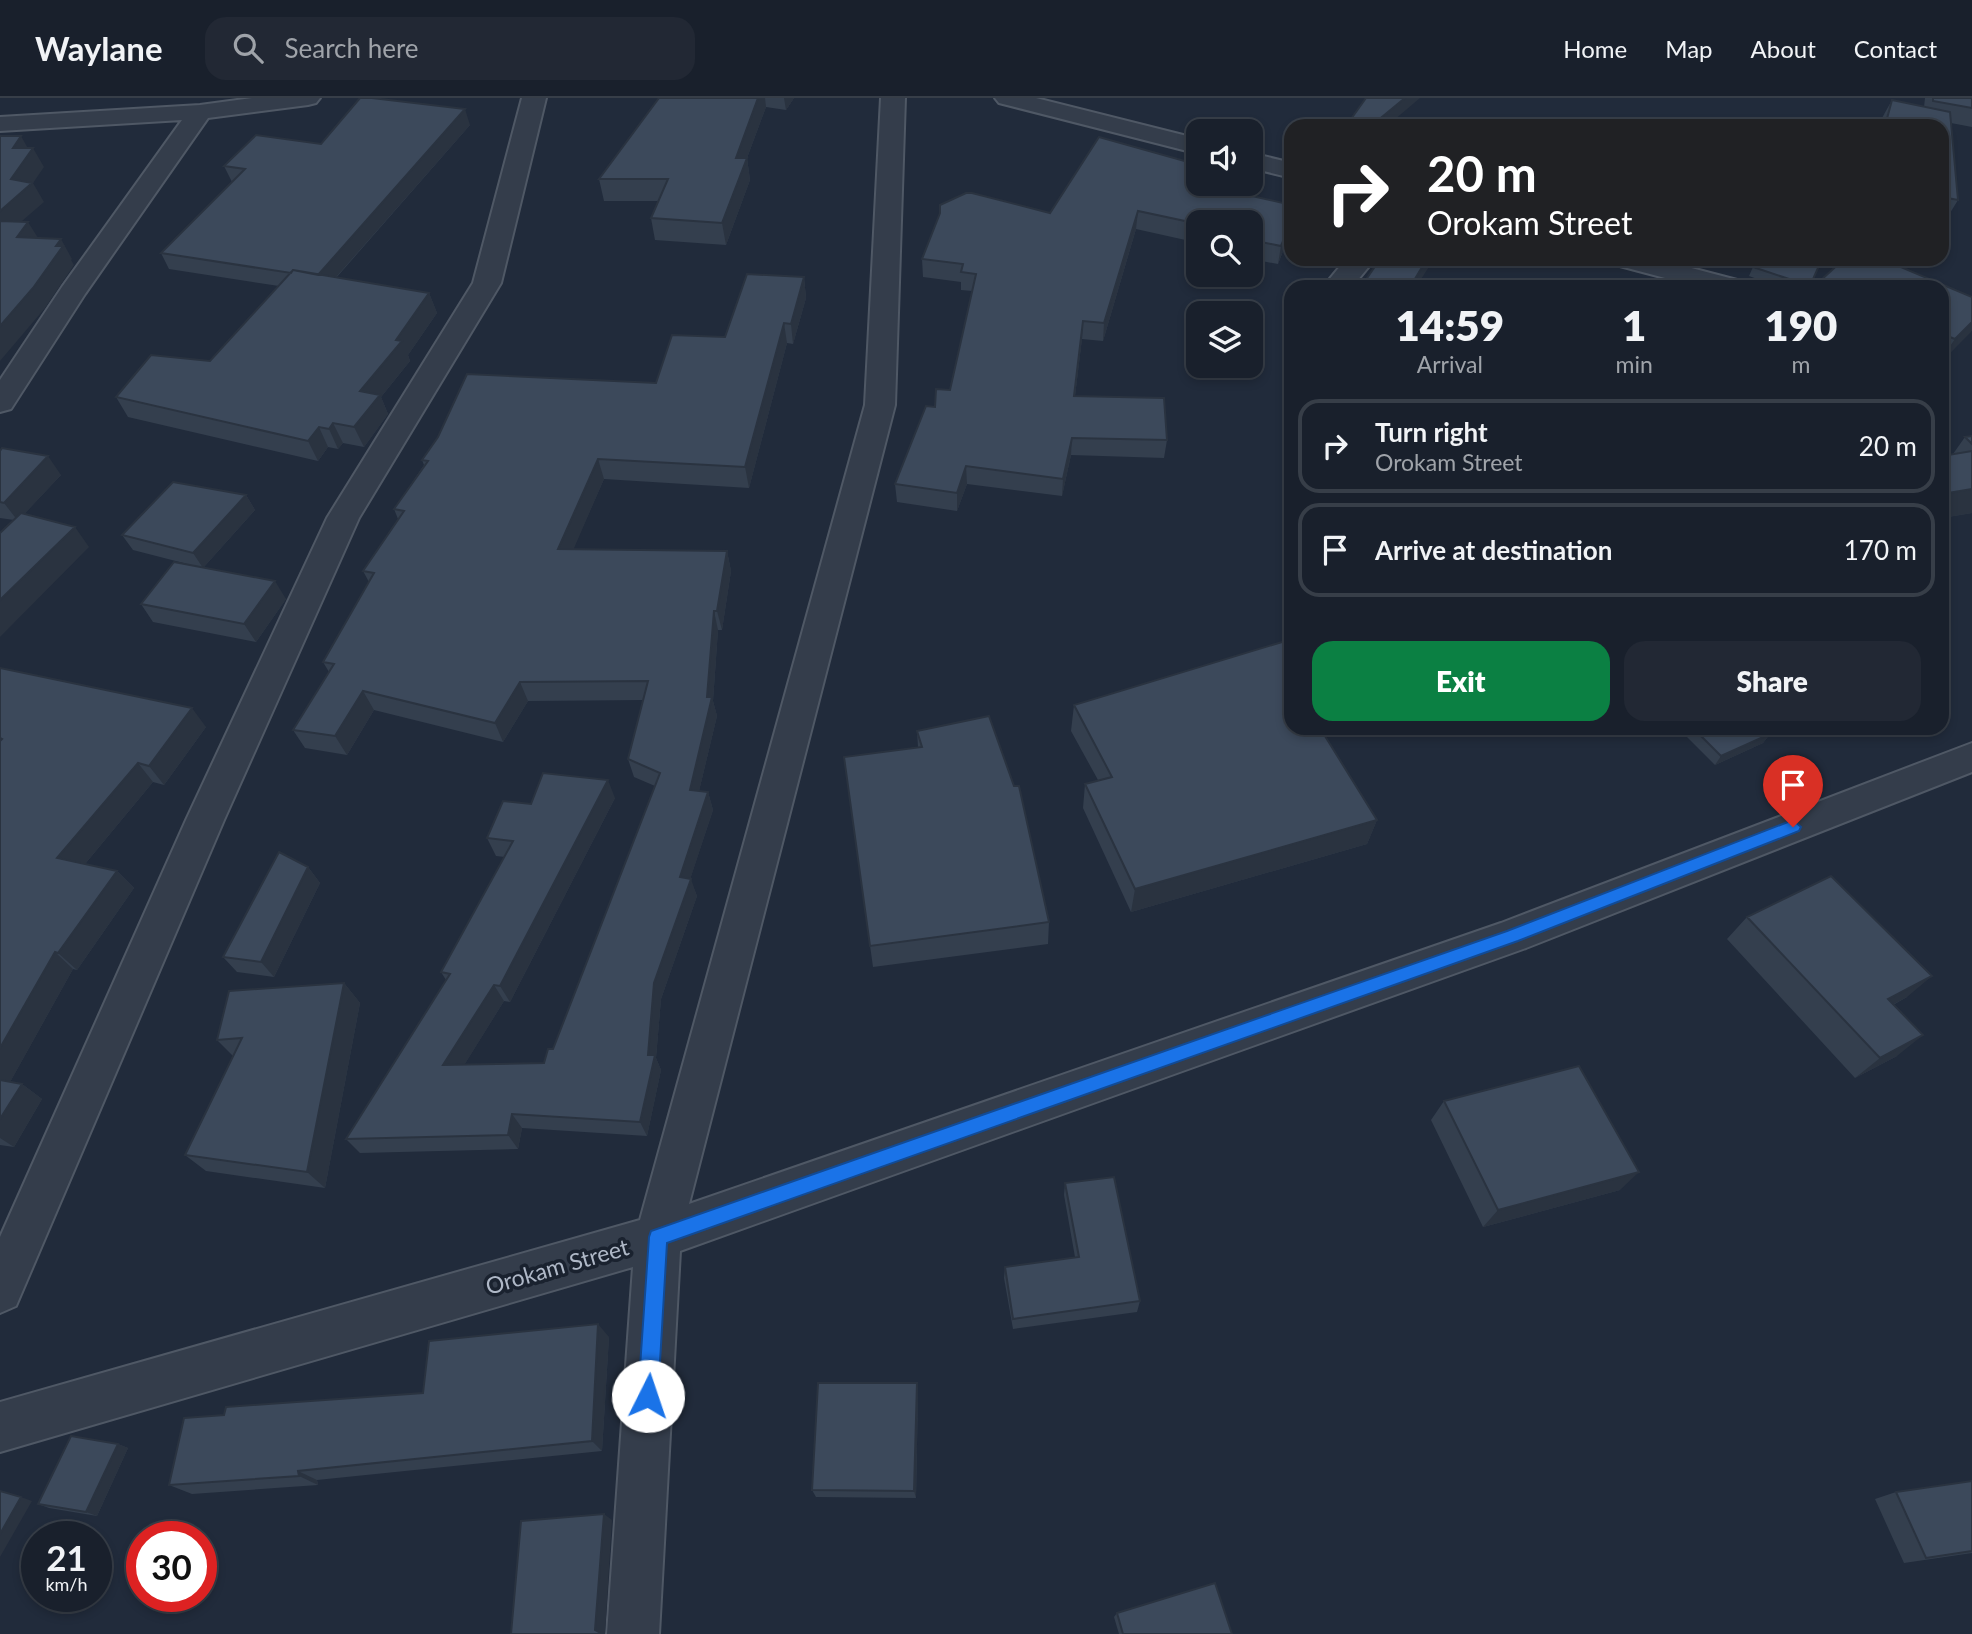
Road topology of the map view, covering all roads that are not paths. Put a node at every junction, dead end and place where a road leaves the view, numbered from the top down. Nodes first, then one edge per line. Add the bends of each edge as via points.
1 (308, 98) edge
2 (534, 98) edge
3 (893, 98) edge
4 (1007, 98) edge
5 (200, 112) junction
6 (0, 124) edge
7 (1186, 144) edge
8 (1263, 163) edge
9 (1284, 169) edge
10 (1355, 266) edge
11 (1652, 266) edge
12 (1342, 280) edge
13 (1705, 280) edge
14 (0, 402) edge
15 (1972, 757) edge
16 (658, 1237) junction
17 (0, 1290) edge
18 (0, 1427) edge
19 (633, 1634) edge

1 - 5 street
2 - 17 street via 487,283 343,518
3 - 16 street via 880,405
4 - 7 street
5 - 6 street
5 - 14 street
8 - 9 street
10 - 12 street
11 - 13 street
15 - 16 street, Orokam Street via 1512,936
16 - 18 street, Orokam Street
16 - 19 street

